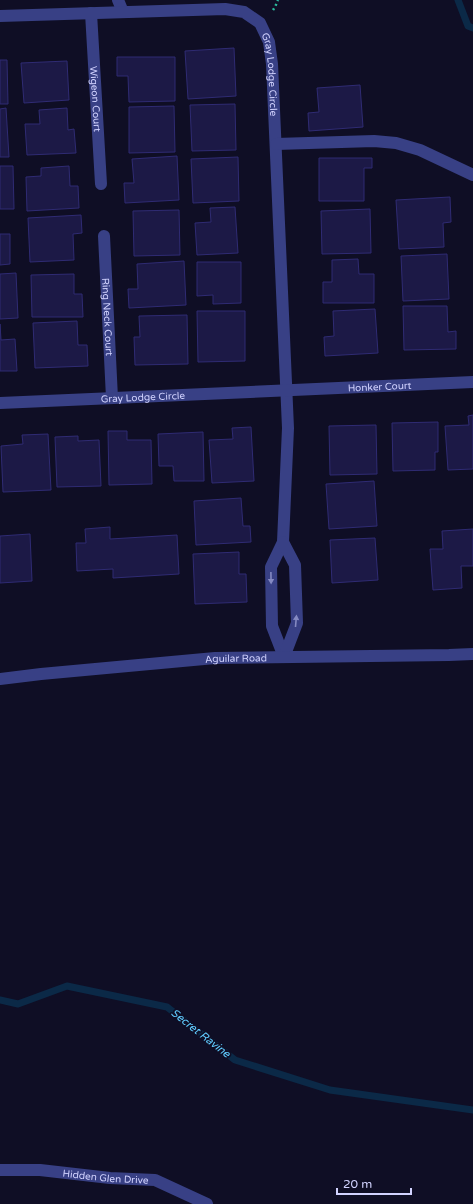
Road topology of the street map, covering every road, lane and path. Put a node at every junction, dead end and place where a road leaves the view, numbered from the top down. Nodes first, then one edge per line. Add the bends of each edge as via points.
1 (118, 0) edge
2 (126, 0) edge
3 (122, 12) junction
4 (91, 14) junction
5 (0, 16) edge
6 (276, 144) junction
7 (473, 174) edge
8 (100, 184) dead end
9 (104, 236) dead end
10 (473, 382) edge
11 (286, 390) junction
12 (112, 398) junction
13 (0, 402) edge
14 (283, 542) junction
15 (473, 654) edge
16 (284, 657) junction
17 (0, 679) edge
18 (0, 1170) edge
19 (207, 1204) edge

1 - 3 street
2 - 3 street
3 - 4 street, Gray Lodge Circle
3 - 6 street, Gray Lodge Circle via 225,9 244,12 260,23 268,42 272,64
4 - 5 street, Gray Lodge Circle
4 - 8 street, Wigeon Court
6 - 7 street via 374,141 396,143 420,150
6 - 11 street, Gray Lodge Circle
9 - 12 street, Ring Neck Court
10 - 11 street, Honker Court
11 - 12 street, Gray Lodge Circle
11 - 14 street, Gray Lodge Circle via 288,428
12 - 13 street, Gray Lodge Circle
14 -> 16 street via 271,567 272,626
16 -> 14 street via 297,623 295,565
15 - 16 street, Aguilar Road
16 - 17 street, Aguilar Road via 215,658
18 - 19 street, Hidden Glen Drive via 40,1170 155,1180

